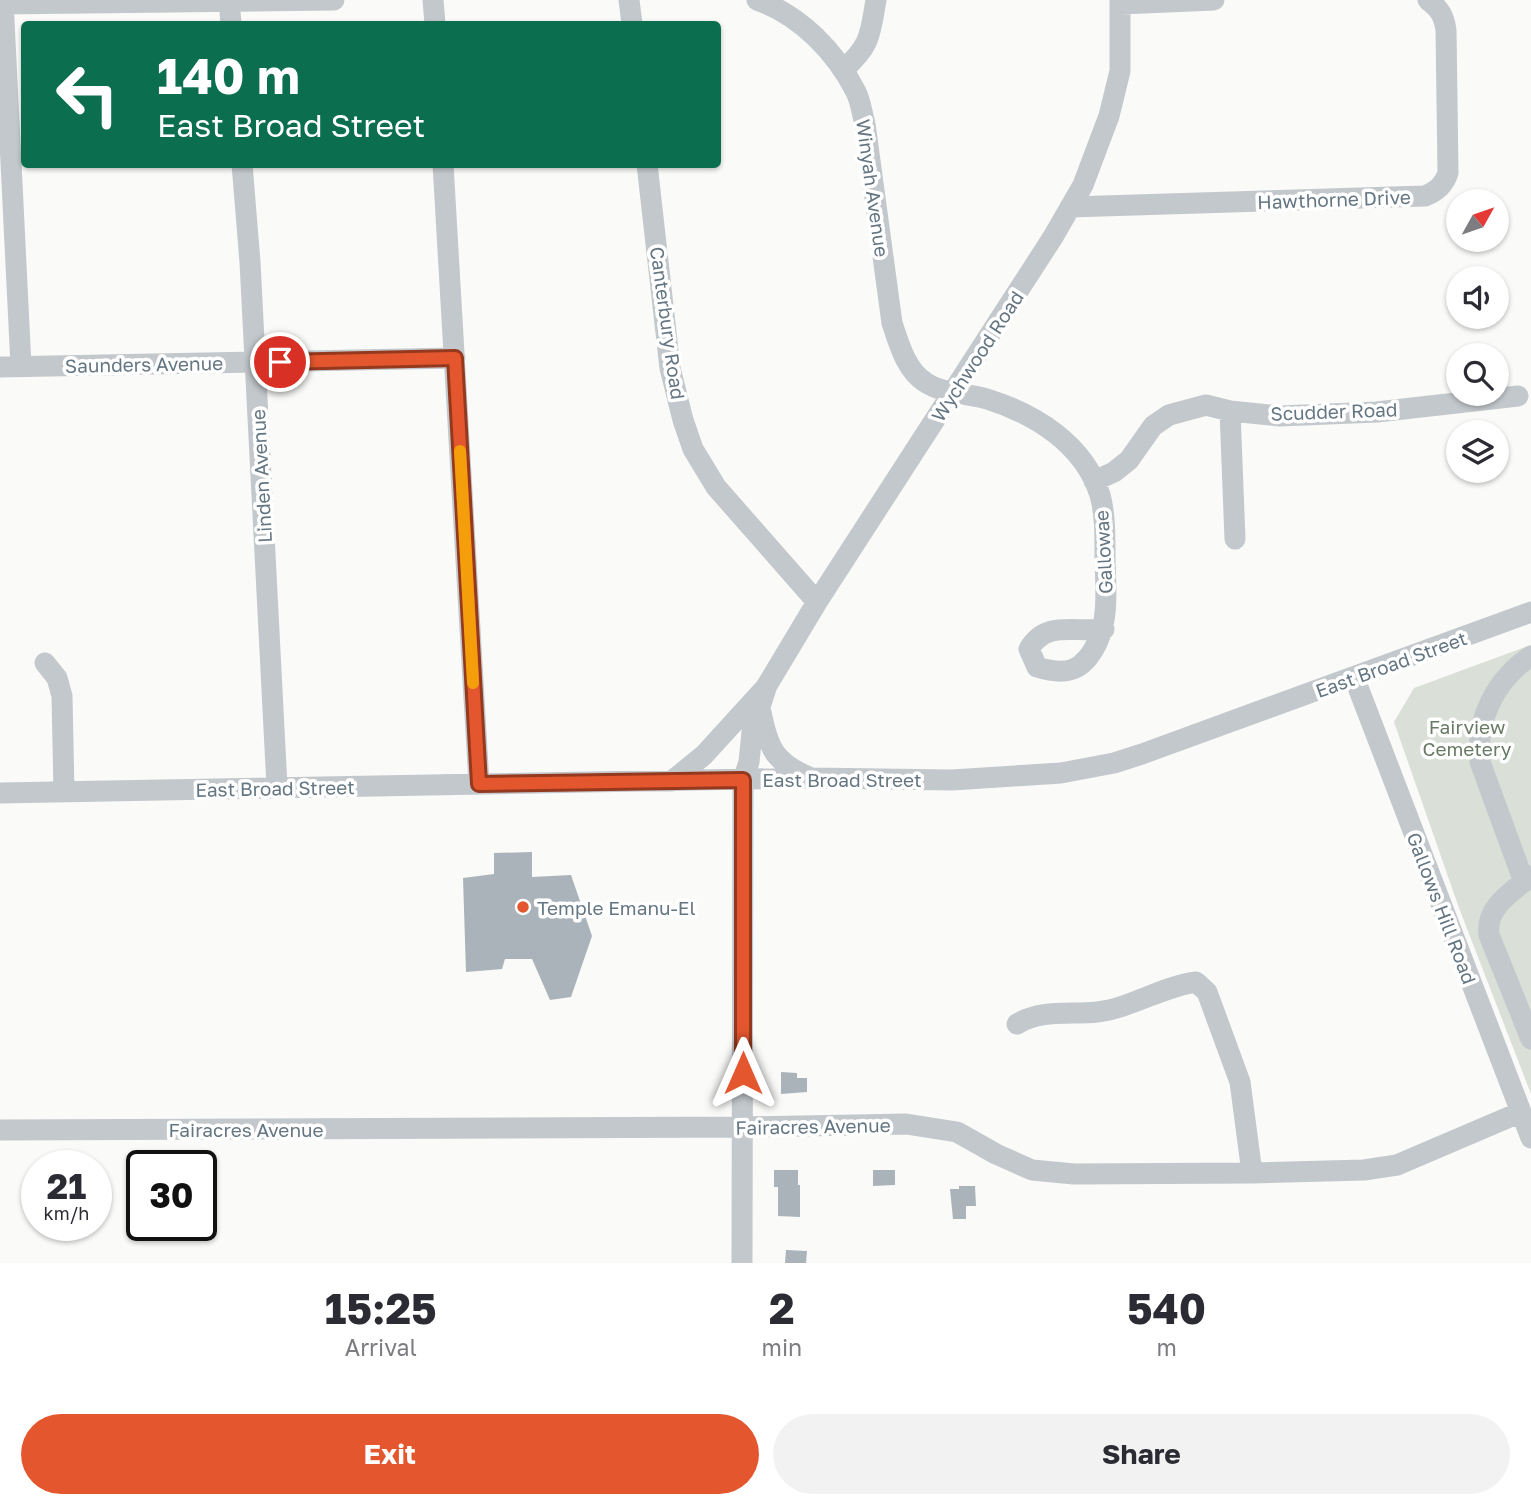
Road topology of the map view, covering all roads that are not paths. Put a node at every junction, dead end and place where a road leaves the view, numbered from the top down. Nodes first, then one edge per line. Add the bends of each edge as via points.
1 (334, 0) edge
2 (433, 0) edge
3 (629, 0) edge
4 (757, 0) edge
5 (876, 0) edge
6 (1214, 0) edge
7 (1428, 0) edge
8 (229, 1) edge
9 (1120, 2) edge
10 (2, 3) edge
11 (231, 21) edge
12 (435, 21) edge
13 (632, 21) edge
14 (844, 70) junction
15 (242, 168) edge
16 (443, 168) edge
17 (647, 168) edge
18 (1070, 207) junction
19 (455, 358) junction
20 (255, 363) junction
21 (11, 367) edge
22 (953, 392) junction
23 (1518, 396) dead end
24 (1230, 411) junction
25 (1094, 481) junction
26 (1234, 539) dead end
27 (817, 602) junction
28 (1531, 612) edge
29 (1104, 629) dead end
30 (1531, 656) edge
31 (45, 663) dead end
32 (1354, 677) junction
33 (755, 707) junction
34 (811, 778) junction
35 (672, 780) junction
36 (743, 780) junction
37 (479, 784) junction
38 (277, 788) junction
39 (64, 792) junction
40 (0, 793) edge
41 (1528, 879) edge
42 (1017, 1024) dead end
43 (1531, 1039) edge
44 (1521, 1112) junction
45 (743, 1127) junction
46 (0, 1129) edge
47 (1531, 1138) edge
48 (1252, 1173) junction
49 (743, 1263) edge

1 - 8 street
2 - 12 street
3 - 13 street
4 - 14 street, Winyah Avenue via 807,30
5 - 14 street via 870,39
6 - 9 street
7 - 18 street, Hawthorne Drive via 1438,7 1446,30 1448,173 1446,182 1433,193
8 - 10 street
8 - 11 street
9 - 18 street, Wychwood Road via 1120,71 1096,156
10 - 21 street
14 - 22 street, Winyah Avenue via 858,94 865,124 892,323 913,372 926,384
15 - 20 street, Linden Avenue
16 - 19 street
17 - 27 street, Canterbury Road via 670,368 693,449 716,487
18 - 22 street, Wychwood Road
19 - 20 street, Saunders Avenue
19 - 37 street
20 - 21 street, Saunders Avenue
20 - 38 street, Linden Avenue
22 - 25 street, Gallowae via 1026,414 1064,440
22 - 27 street, Wychwood Road
23 - 24 street, Scudder Road via 1377,412 1280,416
24 - 25 street, Scudder Road via 1206,405 1169,415 1153,426 1129,460
24 - 26 street
25 - 29 street, Gallowae via 1105,536
27 - 33 street, Wychwood Road
28 - 32 street, East Broad Street
30 - 41 street via 1493,696 1479,751
31 - 39 street via 57,678 62,696
32 - 34 street, East Broad Street via 1142,754 1089,768 952,780
32 - 44 street, Gallows Hill Road
33 - 34 street, Wychwood Road via 772,750 790,769
33 - 35 street, Wychwood Road
33 - 36 street, Wychwood Road
34 - 36 street, East Broad Street
35 - 36 street, East Broad Street
35 - 37 street, East Broad Street
36 - 45 street, Wychwood Road
37 - 38 street, East Broad Street
38 - 39 street, East Broad Street
39 - 40 street, East Broad Street
41 - 43 street via 1496,906 1487,925
42 - 48 street via 1028,1017 1116,1008 1196,982 1207,992 1240,1082
44 - 47 street, Gallows Hill Road
44 - 48 street, Fairacres Avenue via 1397,1166
45 - 46 street, Fairacres Avenue
45 - 48 street, Fairacres Avenue via 906,1124 957,1132 1032,1170
45 - 49 street, Wychwood Road

